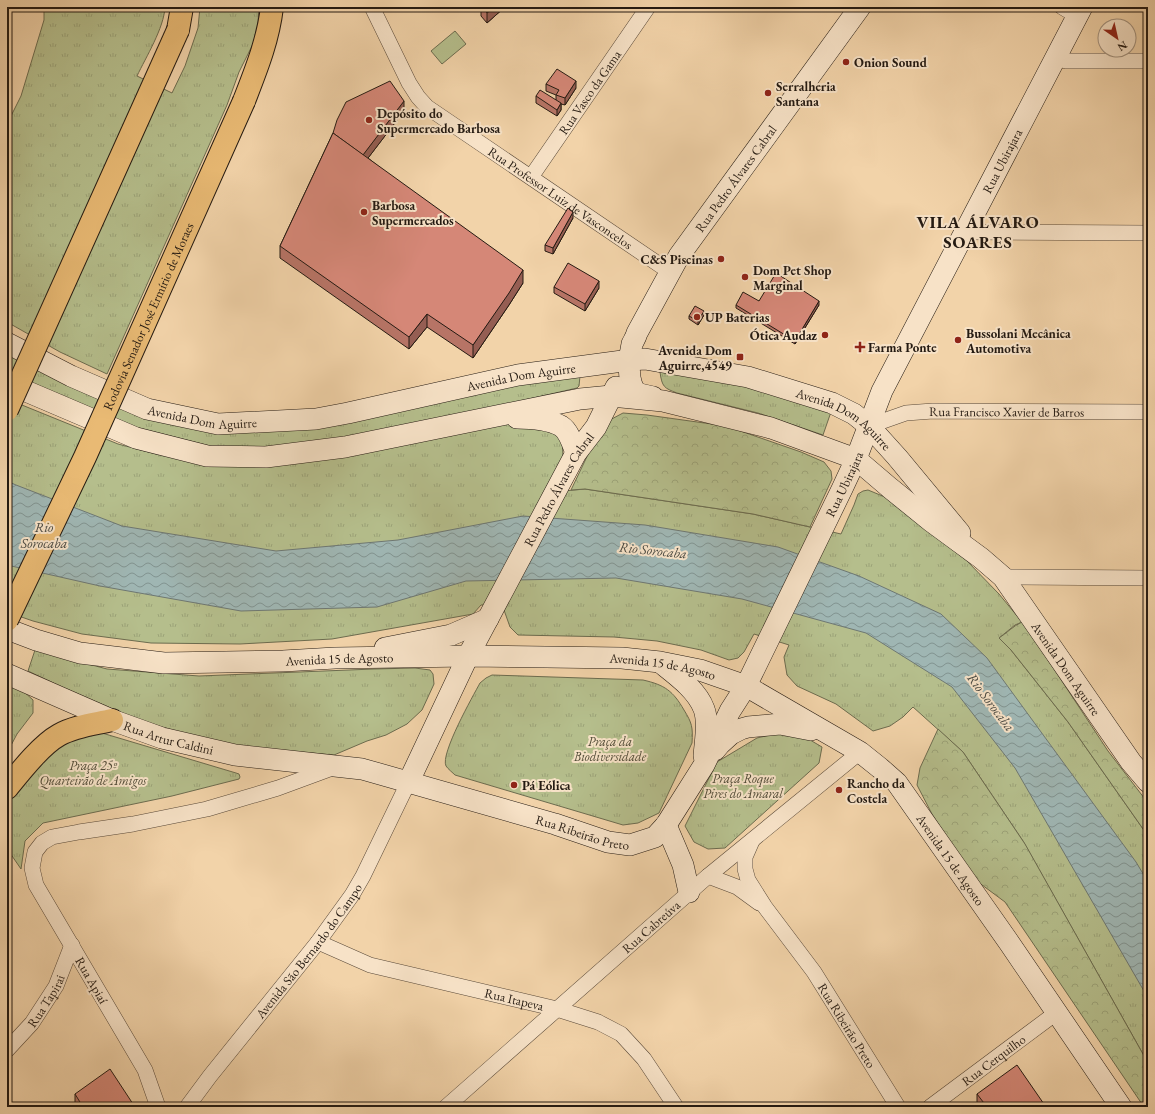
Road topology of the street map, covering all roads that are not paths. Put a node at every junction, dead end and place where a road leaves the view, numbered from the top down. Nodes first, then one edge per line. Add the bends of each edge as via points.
1 (182, 7) edge
2 (272, 7) edge
3 (372, 7) edge
4 (648, 7) edge
5 (860, 7) edge
6 (1074, 10) edge
7 (1054, 58) junction
8 (1148, 61) edge
9 (531, 177) junction
10 (965, 232) junction
11 (1148, 233) edge
12 (670, 272) junction
13 (7, 343) edge
14 (630, 360) junction
15 (7, 383) edge
16 (611, 396) junction
17 (663, 401) junction
18 (7, 410) edge
19 (1148, 412) edge
20 (491, 417) junction
21 (869, 426) junction
22 (573, 459) junction
23 (856, 459) junction
24 (982, 558) junction
25 (1003, 578) junction
26 (1148, 578) edge
27 (489, 616) junction
28 (7, 620) edge
29 (7, 629) edge
30 (468, 656) junction
31 (335, 658) junction
32 (660, 662) junction
33 (7, 674) edge
34 (746, 686) junction
35 (112, 720) junction
36 (822, 732) junction
37 (860, 752) junction
38 (704, 764) junction
39 (339, 766) junction
40 (409, 781) junction
41 (1148, 782) edge
42 (7, 788) edge
43 (666, 825) junction
44 (752, 840) junction
45 (35, 852) joint
46 (708, 876) junction
47 (689, 892) junction
48 (765, 907) junction
49 (318, 942) junction
50 (72, 945) junction
51 (557, 1009) junction
52 (1056, 1012) junction
53 (7, 1050) edge
54 (158, 1107) edge
55 (187, 1107) edge
56 (446, 1107) edge
57 (676, 1107) edge
58 (898, 1107) edge
59 (930, 1107) edge
60 (1121, 1107) edge

1 - 18 highway, bridge via 178,30
2 - 28 highway, Rodovia Senador José Ermírio de Moraes, bridge via 263,51 244,101 85,457
3 - 9 street, Rua Professor Luiz de Vasconcelos via 418,98
4 - 9 street, Rua Vasco da Gama
5 - 12 main road, Rua Pedro Álvares Cabral via 679,256
6 - 7 main road, Rua Ubirajara
7 - 8 street via 1066,61
7 - 10 main road, Rua Ubirajara
9 - 12 street, Rua Professor Luiz de Vasconcelos
10 - 11 street
10 - 21 main road, Rua Ubirajara via 882,391
12 - 14 main road, Rua Pedro Álvares Cabral via 637,333 632,344
13 - 14 main road, Avenida Dom Aguirre via 71,376 148,409 218,424 316,419 518,375
14 - 16 main road, Rua Pedro Álvares Cabral
14 - 17 main road, Rua Pedro Álvares Cabral via 633,388
14 - 21 main road, Avenida Dom Aguirre via 645,359 748,377 832,403 854,414
15 - 20 main road, Avenida Dom Aguirre via 136,438 207,456 266,457 346,447
16 - 17 main road, Avenida Dom Aguirre
16 - 20 main road, Avenida Dom Aguirre via 580,399
16 - 22 main road, Rua Pedro Álvares Cabral via 596,427
17 - 23 main road, Avenida Dom Aguirre via 771,428
19 - 21 street, Rua Francisco Xavier de Barros via 933,411 906,413
20 - 22 main road via 536,419 561,426 572,441
21 - 23 main road, Rua Ubirajara
21 - 24 main road, Avenida Dom Aguirre
22 - 27 main road, Rua Pedro Álvares Cabral
23 - 24 main road, Avenida Dom Aguirre via 926,517
23 - 34 main road, Rua Ubirajara
24 - 25 main road, Avenida Dom Aguirre
25 - 26 street
25 - 41 main road, Avenida Dom Aguirre via 1131,762
27 - 30 main road
27 - 31 main road via 451,635
29 - 31 main road, Avenida 15 de Agosto via 80,653 164,663
30 - 31 main road, Avenida 15 de Agosto
30 - 32 main road, Avenida 15 de Agosto via 622,658
30 - 40 main road
32 - 34 main road, Avenida 15 de Agosto via 700,670
32 - 38 main road via 698,697 704,709
33 - 35 main road, Rua Artur Caldini
34 - 36 main road, Avenida 15 de Agosto
34 - 38 main road, Rua Ribeirão Preto via 730,711
35 - 39 main road, Rua Artur Caldini via 162,738 235,755
35 - 42 highway via 58,735 47,743
36 - 37 main road, Avenida 15 de Agosto
36 - 38 main road via 780,724 748,727 731,734
37 - 44 street, Rua Cabreúva
37 - 52 main road, Avenida 15 de Agosto via 897,783
38 - 43 main road, Rua Ribeirão Preto
39 - 40 main road, Rua Artur Caldini
39 - 45 street, Rua Artur Caldini via 278,788 207,809 52,837 42,843
40 - 43 main road, Rua Ribeirão Preto via 608,842 630,845 655,837
40 - 49 street, Avenida São Bernardo do Campo via 363,876
43 - 47 main road via 683,865
44 - 46 street, Rua Cabreúva
44 - 48 street, Rua Ribeirão Preto via 745,857 745,869 748,880
45 - 50 street, Rua Apiaí via 32,868 36,885
46 - 47 street, Rua Cabreúva
46 - 48 street, Rua Ribeirão Preto via 737,887
47 - 51 street, Rua Cabreúva
48 - 58 street, Rua Ribeirão Preto via 814,972
49 - 51 street, Rua Itapeva via 370,965
49 - 55 street, Avenida São Bernardo do Campo
50 - 53 street, Rua Tapirai via 56,986 32,1023
50 - 54 street, Rua Apiaí via 145,1070
51 - 56 street, Rua Cabreúva
51 - 57 street, Rua Itapeva via 598,1022 621,1034 644,1059
52 - 59 street, Rua Cerquilho
52 - 60 main road, Avenida 15 de Agosto

